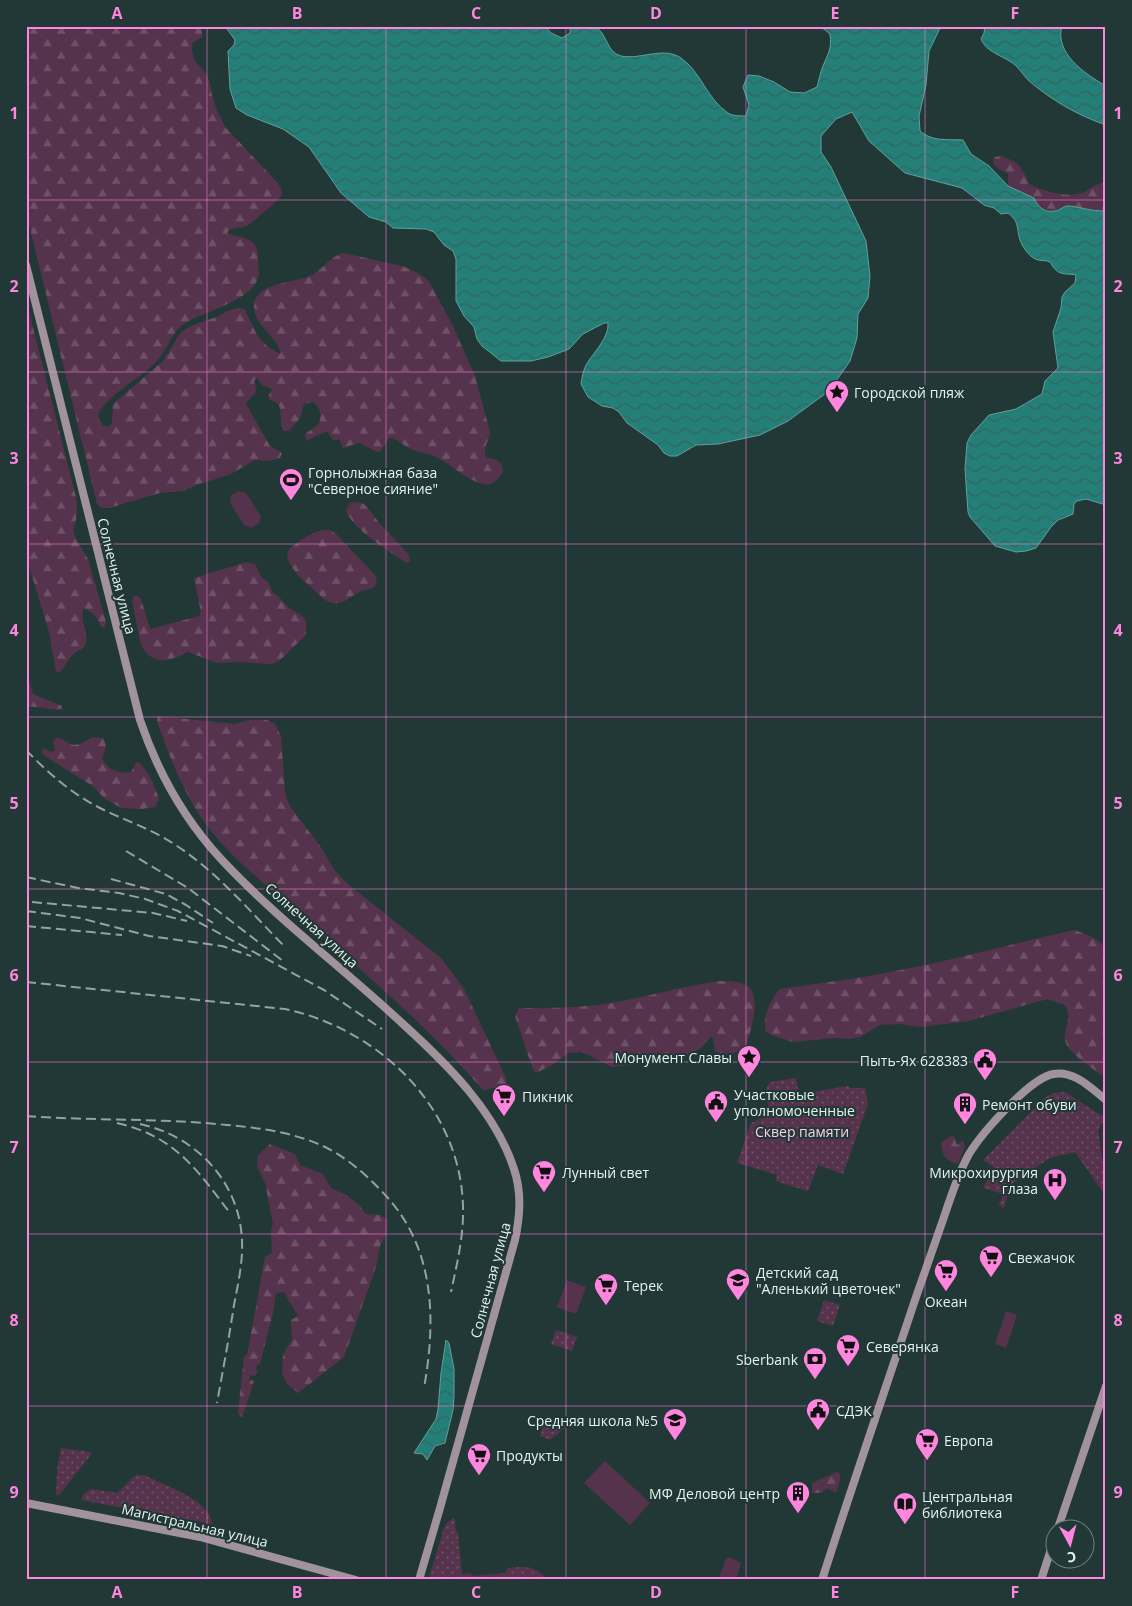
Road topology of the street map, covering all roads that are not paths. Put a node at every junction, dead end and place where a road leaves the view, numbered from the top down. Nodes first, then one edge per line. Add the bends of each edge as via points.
1 (26, 265) edge
2 (1106, 1100) edge
3 (1106, 1386) edge
4 (26, 1503) edge
5 (1061, 1518) edge
6 (1045, 1568) edge
7 (356, 1580) edge
8 (418, 1580) edge
9 (822, 1580) edge
10 (1041, 1580) edge

1 - 8 street, Солнечная улица via 140,720 166,785 221,859 302,935 365,988 448,1068 476,1100 514,1168 520,1193 515,1240
2 - 9 street via 1074,1076 1054,1074 1045,1077 1007,1109 970,1154 954,1188 927,1264
3 - 5 street
4 - 7 street, Магистральная улица via 200,1537
6 - 10 street

